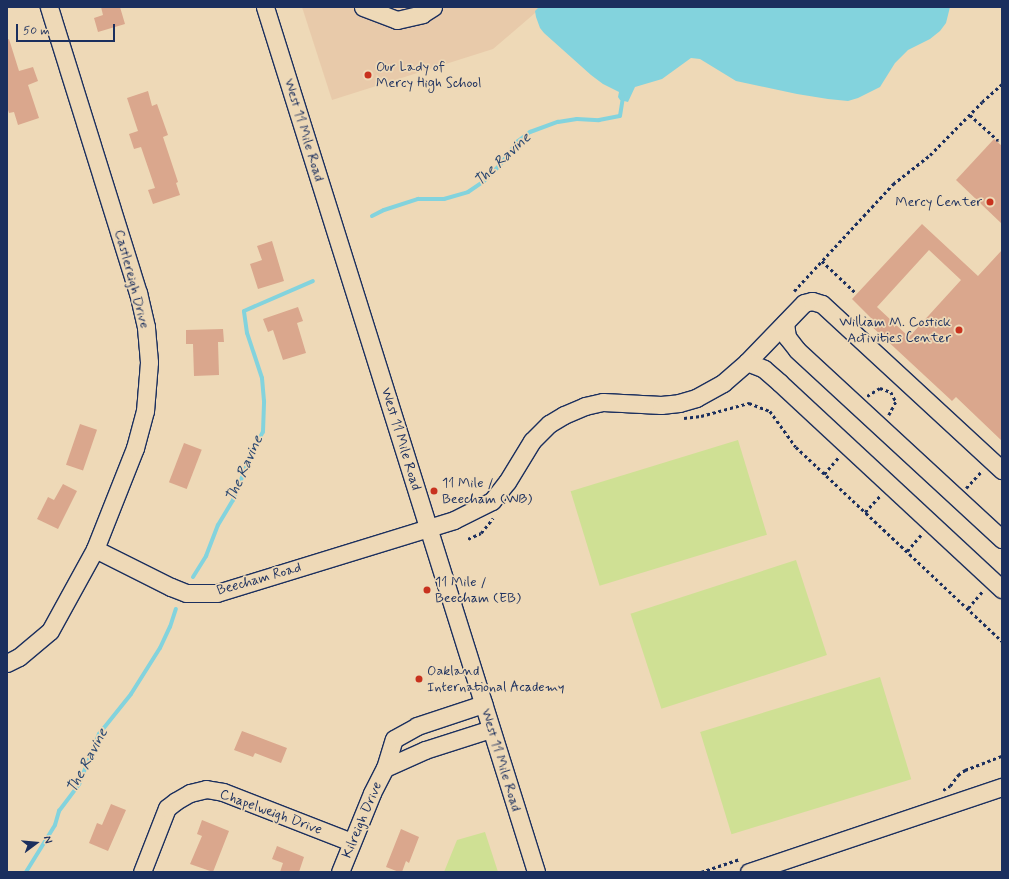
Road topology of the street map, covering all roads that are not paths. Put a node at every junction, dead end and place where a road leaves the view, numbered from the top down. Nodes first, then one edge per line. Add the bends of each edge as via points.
1 (48, 7) edge
2 (265, 7) edge
3 (363, 7) edge
4 (433, 7) edge
5 (785, 323) junction
6 (747, 362) junction
7 (997, 466) edge
8 (428, 527) junction
9 (1002, 539) edge
10 (95, 549) junction
11 (998, 585) edge
12 (7, 662) edge
13 (483, 704) junction
14 (491, 728) junction
15 (385, 768) junction
16 (1002, 788) edge
17 (351, 842) junction
18 (748, 865) edge
19 (142, 872) edge
20 (340, 872) edge
21 (536, 872) edge

1 - 10 street, Castlereigh Drive via 138,293 149,362 145,411 135,448
2 - 8 street, West 11 Mile Road
3 - 4 street via 398,20 422,14
5 - 6 street, Beecham Road
5 - 7 street, Beecham Road via 804,303 812,301 822,304
5 - 9 street via 787,337 797,350
6 - 8 street, Beecham Road via 723,383 696,398 679,403 660,405 603,402 564,415 549,424 532,441 492,501 454,520
6 - 11 street via 764,369
8 - 10 street, Beecham Road via 217,593 202,594 186,593 171,587
8 - 13 street, West 11 Mile Road
10 - 12 street, Castlereigh Drive via 50,631 24,654
13 - 14 street, West 11 Mile Road
13 - 15 street, Kilreigh Drive via 418,726 394,740
14 - 15 street, Kilreigh Drive via 425,750
14 - 21 street, West 11 Mile Road
15 - 17 street, Kilreigh Drive
16 - 18 street
17 - 19 street, Chapelweigh Drive via 223,792 206,789 190,792 167,808
17 - 20 street, Kilreigh Drive

